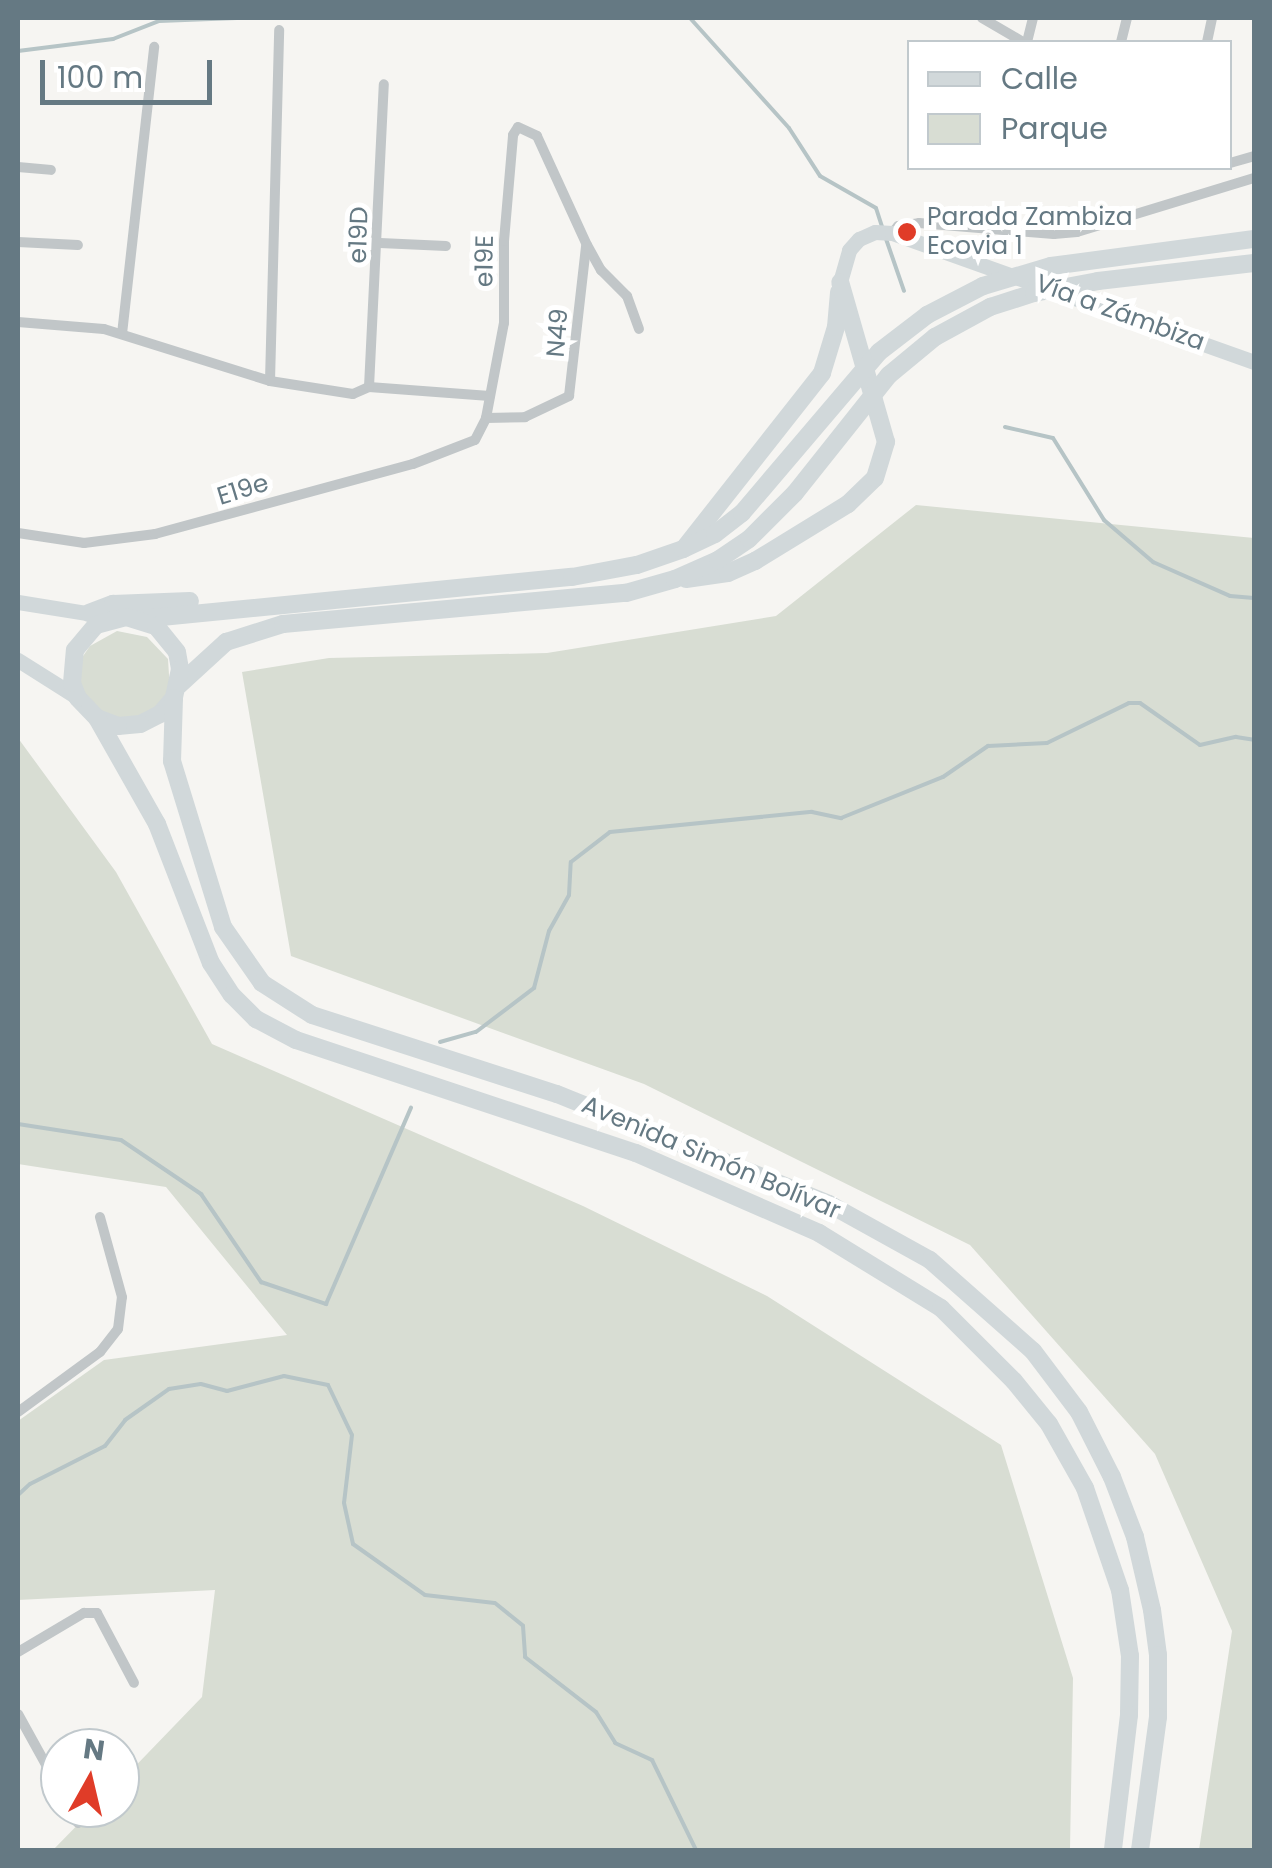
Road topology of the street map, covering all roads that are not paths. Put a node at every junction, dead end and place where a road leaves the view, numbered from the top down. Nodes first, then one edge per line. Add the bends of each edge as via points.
1 (982, 18) edge
2 (279, 30) dead end
3 (1021, 40) edge
4 (154, 47) dead end
5 (384, 84) dead end
6 (18, 168) edge
7 (51, 170) dead end
8 (1254, 178) edge
9 (892, 233) junction
10 (1254, 238) edge
11 (18, 242) edge
12 (380, 244) junction
13 (78, 245) dead end
14 (446, 246) dead end
15 (586, 246) junction
16 (1254, 262) edge
17 (840, 282) junction
18 (18, 322) edge
19 (639, 329) dead end
20 (122, 334) junction
21 (1254, 362) edge
22 (270, 381) junction
23 (369, 387) junction
24 (490, 396) junction
25 (486, 418) junction
26 (474, 440) joint
27 (18, 533) edge
28 (684, 549) junction
29 (675, 579) junction
30 (344, 596) junction
31 (18, 602) edge
32 (89, 613) junction
33 (111, 619) junction
34 (140, 619) junction
35 (18, 660) edge
36 (176, 692) junction
37 (78, 698) junction
38 (97, 718) junction
39 (100, 1217) dead end
40 (18, 1412) edge
41 (18, 1652) edge
42 (134, 1683) dead end
43 (18, 1714) edge
44 (40, 1754) edge
45 (1114, 1850) edge
46 (1140, 1850) edge

1 - 3 street
2 - 22 street
4 - 20 street
5 - 12 street, e19D
6 - 7 street
8 - 9 street via 1077,232 919,224
9 - 17 street via 860,239 849,250
9 - 21 street, Vía a Zámbiza
10 - 28 highway via 1090,258 982,286 927,315 879,352 742,513
11 - 13 street
12 - 14 street
12 - 23 street, e19D
15 - 19 street via 627,296
15 - 24 street, e19E via 537,136 518,127 504,241 504,323
15 - 25 street, N49 via 569,396 525,417
16 - 29 highway via 1098,281 990,308 889,375 795,493 749,539
17 - 28 highway via 822,373
17 - 29 highway via 886,442 875,478 848,504 756,561 706,578
18 - 20 street via 82,324
20 - 22 street
22 - 23 street via 353,394
23 - 24 street
24 - 25 street, e19E
25 - 26 street, e19E
26 - 27 street, E19e via 414,464 155,534 84,543
28 - 30 highway via 572,577
29 - 36 highway via 626,593 252,630 226,642
30 - 32 highway via 300,592 114,604
30 - 34 highway
31 - 32 street
32 - 33 street
33 - 34 highway
33 - 37 highway via 96,625 75,650
34 - 36 highway via 156,626 177,652
35 - 37 street
36 - 38 highway via 160,714 140,724 118,726
36 - 46 highway, Avenida Simón Bolívar via 172,761 204,876 223,926 262,984 312,1015 557,1094 829,1204 930,1260 1033,1351 1078,1412 1112,1477 1152,1610 1158,1716
37 - 38 highway
38 - 45 highway, Avenida Simón Bolívar via 157,824 211,963 256,1019 296,1040 636,1153 819,1233 941,1308 1014,1381 1049,1424 1086,1488 1120,1590 1130,1656 1129,1714
39 - 40 street via 122,1297 118,1329 100,1352
41 - 42 street via 84,1613 98,1613
43 - 44 street

